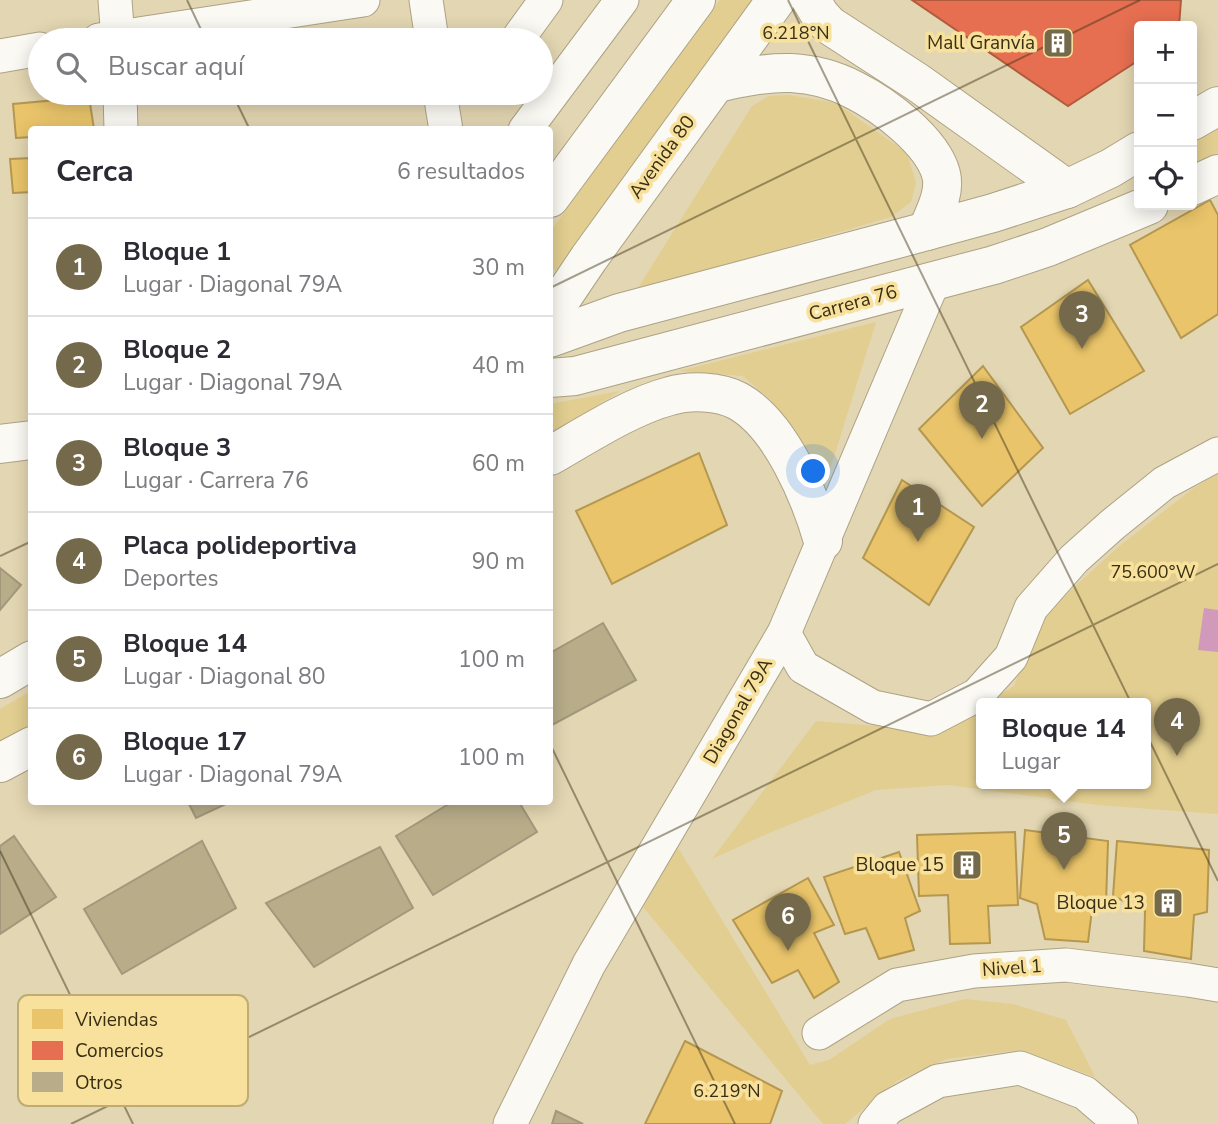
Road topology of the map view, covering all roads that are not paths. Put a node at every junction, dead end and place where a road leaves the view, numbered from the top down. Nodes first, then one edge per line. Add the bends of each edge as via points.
1 (115, 0) edge
2 (363, 0) edge
3 (426, 0) edge
4 (546, 0) edge
5 (622, 0) edge
6 (696, 0) edge
7 (776, 0) edge
8 (811, 0) edge
9 (113, 28) edge
10 (183, 28) edge
11 (430, 28) edge
12 (526, 28) edge
13 (28, 51) edge
14 (0, 56) edge
15 (716, 83) junction
16 (553, 92) edge
17 (120, 105) edge
18 (442, 105) edge
19 (544, 105) edge
20 (1218, 106) edge
21 (1197, 118) edge
22 (121, 126) edge
23 (445, 126) edge
24 (528, 126) edge
25 (1134, 154) edge
26 (1218, 174) edge
27 (1197, 184) edge
28 (1067, 190) junction
29 (553, 194) edge
30 (1137, 210) edge
31 (927, 231) junction
32 (933, 282) junction
33 (553, 312) edge
34 (553, 337) edge
35 (553, 379) edge
36 (28, 440) edge
37 (0, 444) edge
38 (553, 454) edge
39 (1218, 454) edge
40 (823, 541) junction
41 (784, 634) junction
42 (28, 662) edge
43 (0, 680) edge
44 (28, 749) edge
45 (0, 764) edge
46 (1218, 985) edge
47 (819, 1033) dead end
48 (510, 1124) edge
49 (875, 1124) edge
50 (1121, 1124) edge

1 - 9 street
2 - 10 street
3 - 11 street
4 - 12 street
5 - 16 street
6 - 29 main road
7 - 15 main road, Avenida 80
8 - 28 main road via 829,25
13 - 14 street
15 - 31 main road via 761,74 828,79 888,112 933,155 942,177 941,199
15 - 33 main road, Avenida 80
17 - 22 street
18 - 23 street
19 - 24 street
20 - 21 main road
25 - 28 main road
26 - 27 main road
28 - 31 main road
30 - 32 main road, Carrera 76 via 1048,247
31 - 34 main road via 619,313
32 - 35 main road, Carrera 76
32 - 40 street, Diagonal 79A
36 - 37 main road
38 - 40 main road via 637,408 671,395 719,394 747,408 776,437 803,486
39 - 41 street via 1164,483 1074,559 1031,608 1011,657 977,695 931,719 873,707 803,667
40 - 41 street, Diagonal 79A
41 - 48 street, Diagonal 79A via 589,964
42 - 43 main road
44 - 45 main road
46 - 47 street, Nivel 1 via 1066,965 974,971 897,985
49 - 50 street via 888,1108 938,1081 1020,1068 1085,1094

